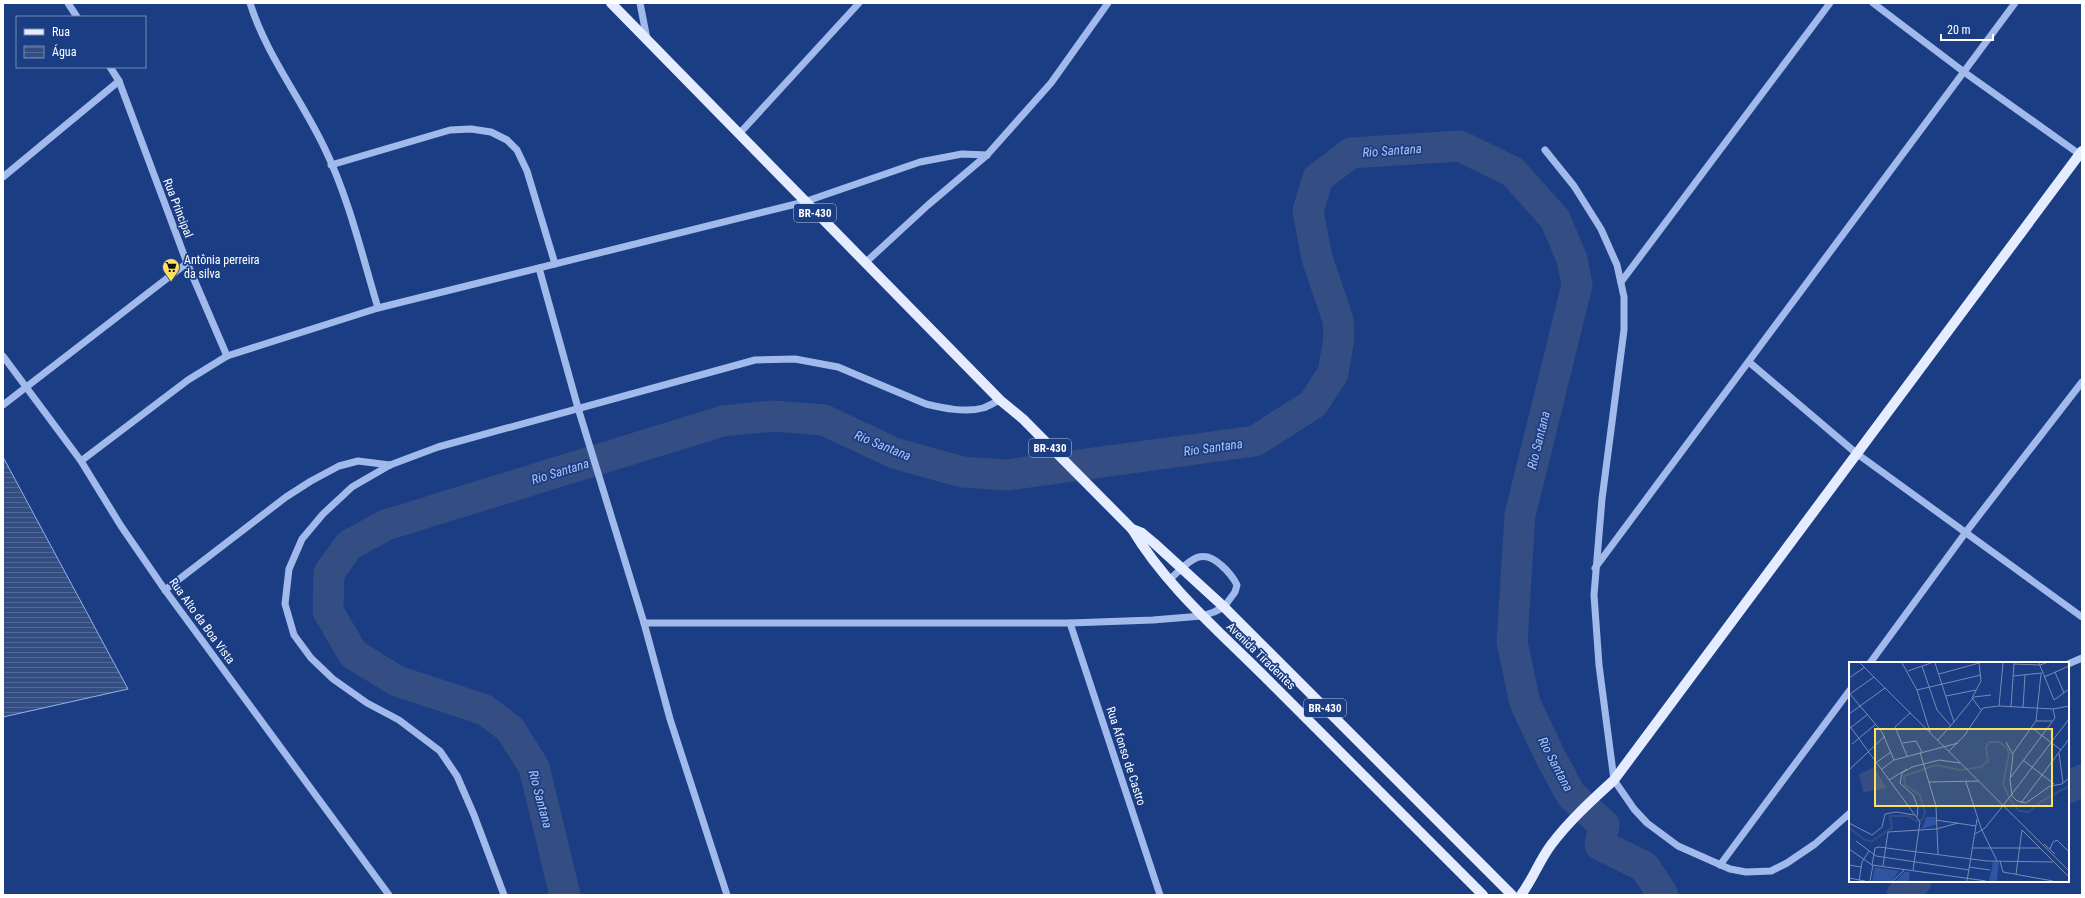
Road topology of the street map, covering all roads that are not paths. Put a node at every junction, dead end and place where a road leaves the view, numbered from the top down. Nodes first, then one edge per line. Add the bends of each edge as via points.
1 (68, 3) edge
2 (250, 3) edge
3 (611, 3) edge
4 (640, 3) edge
5 (859, 3) edge
6 (1108, 3) edge
7 (1830, 3) edge
8 (1873, 3) edge
9 (2015, 3) edge
10 (76, 16) edge
11 (647, 39) junction
12 (111, 68) edge
13 (1964, 72) junction
14 (118, 82) junction
15 (739, 134) junction
16 (1545, 150) dead end
17 (2081, 154) edge
18 (987, 155) junction
19 (331, 165) junction
20 (3, 177) edge
21 (804, 202) junction
22 (187, 263) junction
23 (865, 263) junction
24 (555, 264) junction
25 (539, 268) junction
26 (1621, 282) junction
27 (378, 308) junction
28 (3, 356) edge
29 (228, 356) junction
30 (1749, 362) junction
31 (2082, 382) edge
32 (24, 386) junction
33 (1000, 400) junction
34 (3, 405) edge
35 (578, 408) junction
36 (1856, 453) junction
37 (81, 461) junction
38 (390, 465) junction
39 (1132, 529) junction
40 (1966, 532) junction
41 (1182, 568) junction
42 (1595, 568) junction
43 (1170, 579) junction
44 (165, 590) junction
45 (1224, 607) junction
46 (1202, 616) junction
47 (2082, 616) edge
48 (1070, 623) junction
49 (644, 624) junction
50 (2082, 658) edge
51 (1871, 662) edge
52 (2069, 664) edge
53 (1849, 691) edge
54 (1614, 780) junction
55 (1849, 814) edge
56 (1720, 865) junction
57 (389, 895) edge
58 (504, 895) edge
59 (727, 895) edge
60 (1160, 895) edge
61 (1483, 895) edge
62 (1512, 895) edge
63 (1521, 895) edge

1 - 10 street
2 - 19 street via 261,32 325,149
3 - 11 main road, BR-430
4 - 11 street
5 - 15 street
6 - 18 street via 1051,83
7 - 26 street
8 - 13 street
9 - 13 street
11 - 15 main road, BR-430
12 - 14 street, Rua Principal
13 - 17 street
13 - 30 street
14 - 20 street
14 - 22 street, Rua Principal
15 - 21 main road, BR-430
16 - 26 street via 1574,186 1598,223 1609,245
17 - 36 main road
18 - 21 street via 962,154 920,162
18 - 23 street
19 - 24 street via 450,130 471,129 491,132 507,140 517,150 527,171
19 - 27 street via 351,218
21 - 23 main road, BR-430
21 - 24 street
22 - 29 street, Rua Principal
22 - 32 street
23 - 33 main road, BR-430
24 - 25 street
25 - 27 street
25 - 35 street
26 - 42 street via 1625,308 1624,330
27 - 29 street
28 - 32 street, Rua Alto da Boa Vista
29 - 37 street via 188,380
30 - 36 street
30 - 42 street
31 - 40 street
32 - 34 street
32 - 37 street, Rua Alto da Boa Vista
33 - 35 street via 982,408 963,410 926,404 838,367 795,359 755,360
33 - 39 main road, BR-430 via 1023,419
35 - 38 street via 438,447
35 - 49 street
36 - 40 street
36 - 54 main road
37 - 44 street, Rua Alto da Boa Vista
38 - 44 street via 358,461 340,466 311,481 286,497
38 - 58 street via 352,487 323,514 302,539 288,569 285,604 294,635 322,669 367,702 399,720 440,751 457,776
39 - 41 main road, BR-430 via 1142,533
39 - 43 main road, Avenida Tiradentes / BR-430 via 1140,543
40 - 47 street
40 - 51 street
41 - 43 street
41 - 45 main road, BR-430
41 - 45 street via 1202,555 1216,560 1237,585 1236,592
42 - 54 street via 1595,624
43 - 46 main road, Avenida Tiradentes / BR-430
44 - 57 street, Rua Alto da Boa Vista
45 - 46 street
45 - 62 main road, BR-430
46 - 48 street
46 - 61 main road, Avenida Tiradentes / BR-430
48 - 49 street
48 - 60 street, Rua Afonso de Castro
49 - 59 street via 670,719
50 - 52 street
53 - 56 street
54 - 56 street via 1634,809 1661,834 1678,846
54 - 63 main road via 1570,822 1551,845
55 - 56 street via 1815,844 1779,868 1754,873

